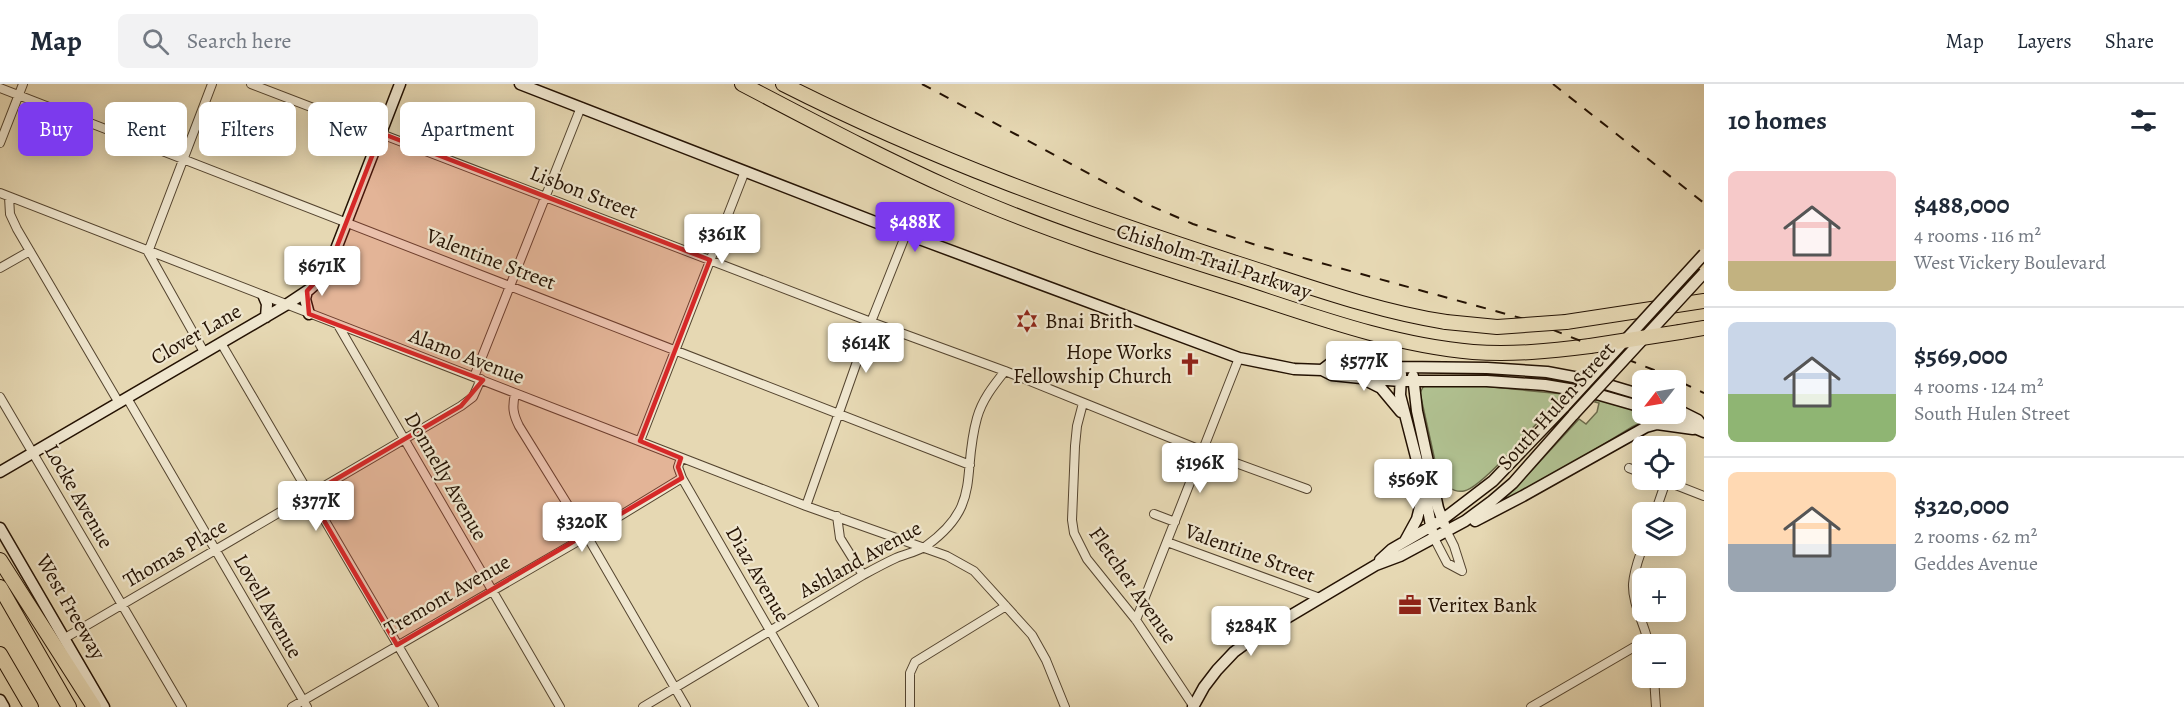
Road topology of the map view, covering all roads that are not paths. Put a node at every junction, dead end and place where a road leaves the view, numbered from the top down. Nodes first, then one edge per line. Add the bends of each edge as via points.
1 (23, 84) edge
2 (212, 84) edge
3 (251, 84) edge
4 (400, 84) edge
5 (520, 84) edge
6 (742, 84) edge
7 (783, 84) edge
8 (0, 88) edge
9 (19, 95) junction
10 (308, 106) edge
11 (581, 107) junction
12 (388, 116) edge
13 (388, 137) edge
14 (0, 143) edge
15 (372, 156) edge
16 (183, 159) junction
17 (745, 171) junction
18 (0, 194) edge
19 (9, 197) junction
20 (545, 197) junction
21 (346, 223) junction
22 (906, 234) junction
23 (30, 251) junction
24 (148, 252) junction
25 (1704, 254) edge
26 (710, 260) junction
27 (0, 268) edge
28 (1704, 273) edge
29 (510, 286) junction
30 (307, 291) junction
31 (264, 297) junction
32 (1704, 301) edge
33 (286, 305) junction
34 (309, 314) junction
35 (266, 316) junction
36 (871, 322) junction
37 (338, 326) junction
38 (1704, 328) edge
39 (221, 343) junction
40 (676, 350) junction
41 (204, 352) junction
42 (1239, 358) junction
43 (1400, 367) junction
44 (1414, 368) junction
45 (1322, 370) junction
46 (1005, 371) junction
47 (478, 378) junction
48 (1361, 378) junction
49 (1401, 381) junction
50 (1413, 381) junction
51 (1632, 392) edge
52 (515, 394) junction
53 (0, 397) edge
54 (123, 400) junction
55 (1083, 403) junction
56 (1632, 403) edge
57 (839, 414) junction
58 (1686, 414) edge
59 (1406, 417) junction
60 (1686, 424) edge
61 (1700, 430) edge
62 (404, 439) junction
63 (640, 441) junction
64 (1203, 451) junction
65 (33, 453) junction
66 (681, 458) junction
67 (970, 465) junction
68 (1629, 468) dead end
69 (1632, 469) edge
70 (0, 471) edge
71 (682, 478) junction
72 (1424, 488) junction
73 (1307, 489) dead end
74 (1686, 489) edge
75 (309, 495) junction
76 (1704, 496) edge
77 (806, 506) junction
78 (1154, 514) dead end
79 (837, 516) junction
80 (1175, 522) junction
81 (1444, 525) junction
82 (0, 528) edge
83 (1432, 532) junction
84 (586, 536) junction
85 (1167, 542) junction
86 (1404, 542) junction
87 (923, 548) junction
88 (215, 550) junction
89 (1640, 556) edge
90 (0, 560) edge
91 (1376, 565) junction
92 (863, 575) junction
93 (0, 587) edge
94 (492, 590) junction
95 (1320, 598) junction
96 (122, 605) junction
97 (1006, 606) junction
98 (1136, 620) junction
99 (770, 632) junction
100 (1646, 634) edge
101 (65, 638) junction
102 (397, 645) junction
103 (1632, 651) edge
104 (0, 654) edge
105 (0, 670) edge
106 (675, 688) junction
107 (1655, 688) edge
108 (0, 700) edge
109 (305, 704) edge
110 (4, 707) edge
111 (20, 707) edge
112 (31, 707) edge
113 (69, 707) edge
114 (94, 707) edge
115 (104, 707) edge
116 (182, 707) edge
117 (292, 707) edge
118 (434, 707) edge
119 (560, 707) edge
120 (643, 707) edge
121 (686, 707) edge
122 (814, 707) edge
123 (910, 707) edge
124 (1065, 707) edge
125 (1194, 707) edge
126 (1531, 707) edge
127 (1656, 707) edge

1 - 9 street
2 - 16 street
3 - 10 street, Lisbon Street
4 - 12 main road, Clover Lane
5 - 11 main road
6 - 38 highway, Chisholm Trail Parkway, bridge via 944,185 1096,246 1384,337 1483,353 1532,352
7 - 32 highway, Chisholm Trail Parkway, bridge via 877,130 1040,197 1379,307 1446,322 1530,326
8 - 9 street, Valentine Street
9 - 14 street
9 - 16 street, Valentine Street
11 - 17 main road
11 - 20 street, Thomas Place
13 - 20 street, Lisbon Street
15 - 21 main road, Clover Lane
16 - 21 street, Valentine Street
16 - 24 street
17 - 22 main road
17 - 26 street
18 - 19 street, Alamo Avenue
19 - 23 street, Lovell Avenue via 10,214
19 - 24 street, Alamo Avenue
20 - 26 street, Lisbon Street
20 - 29 street, Thomas Place
21 - 29 street, Valentine Street
21 - 30 main road, Clover Lane via 329,267
22 - 36 street
22 - 42 main road
23 - 27 street
23 - 54 street, Lovell Avenue
24 - 31 street, Alamo Avenue
24 - 41 street
25 - 81 main road, South Hulen Street, bridge via 1502,474
26 - 36 street, Lisbon Street
26 - 40 street
28 - 81 main road, South Hulen Street, bridge via 1513,483 1477,513
29 - 40 street, Valentine Street
29 - 47 street, Thomas Place
30 - 33 main road, Clover Lane
30 - 34 main road
31 - 33 street, Alamo Avenue
31 - 35 main road
33 - 34 street, Alamo Avenue
33 - 35 main road, Clover Lane
34 - 37 street, Alamo Avenue
35 - 39 main road, Clover Lane
36 - 46 street, Lisbon Street
36 - 57 street
37 - 47 street, Alamo Avenue
37 - 62 street, Donnelly Avenue
39 - 41 main road, Clover Lane
39 - 75 street
40 - 57 street, Valentine Street
40 - 63 street
41 - 54 main road, Clover Lane
42 - 45 main road via 1294,369
42 - 64 street
43 - 44 main road
43 - 45 main road via 1331,363
43 - 49 main road
44 - 50 main road
44 - 51 main road via 1547,372
45 - 48 main road
46 - 55 street, Lisbon Street
46 - 67 street, Ashland Avenue via 983,402 973,435
47 - 52 street, Alamo Avenue
47 - 62 street, Thomas Place via 473,397
48 - 49 main road
48 - 59 main road via 1381,388
49 - 50 main road
49 - 59 main road
50 - 56 main road via 1545,385
50 - 81 main road
52 - 63 street, Alamo Avenue
52 - 84 street via 513,415
53 - 65 street, Locke Avenue
54 - 65 main road, Clover Lane
54 - 88 street, Lovell Avenue
55 - 64 street, Lisbon Street
55 - 98 street, Fletcher Avenue via 1075,446 1074,533 1088,559
57 - 67 street, Valentine Street
57 - 77 street
58 - 61 main road via 1698,420
59 - 72 main road
60 - 61 main road
61 - 81 main road via 1657,424 1646,427 1465,525
62 - 75 street, Thomas Place
62 - 94 street, Donnelly Avenue
63 - 66 street, Alamo Avenue
64 - 73 street, Lisbon Street
64 - 80 street
65 - 70 main road, Clover Lane
65 - 96 street, Locke Avenue
66 - 71 street, Diaz Avenue via 678,467
66 - 77 street, Alamo Avenue
67 - 87 street, Ashland Avenue via 969,486 960,511
68 - 69 street
71 - 84 street, Tremont Avenue
71 - 99 street, Diaz Avenue
72 - 83 main road
72 - 86 main road via 1417,519
74 - 76 street
75 - 88 street, Thomas Place
75 - 102 street
77 - 79 street, Alamo Avenue
78 - 80 street
79 - 87 street, Alamo Avenue
79 - 92 street via 840,538
80 - 85 street
81 - 83 main road, South Hulen Street
81 - 83 street via 1462,571 1447,563
82 - 101 main road, West Freeway
83 - 86 main road, South Hulen Street
83 - 91 main road, South Hulen Street via 1401,556
84 - 94 street, Tremont Avenue
84 - 106 street
85 - 95 street, Valentine Street
85 - 98 street
86 - 91 main road, South Hulen Street
87 - 92 street, Ashland Avenue
87 - 97 street, Alamo Avenue via 974,571
88 - 96 street, Thomas Place
88 - 109 street, Lovell Avenue
89 - 100 street via 1633,586
90 - 114 highway
91 - 95 main road
92 - 99 street, Ashland Avenue
93 - 113 highway
94 - 102 street, Tremont Avenue
94 - 119 street, Donnelly Avenue
95 - 125 main road via 1234,652 1211,678
96 - 101 street, Thomas Place
96 - 116 street, Locke Avenue
97 - 123 street via 915,662 910,673
97 - 124 street, Alamo Avenue via 1046,660
98 - 125 street, Fletcher Avenue
99 - 106 street, Ashland Avenue
99 - 122 street, Diaz Avenue
101 - 115 main road, West Freeway
102 - 109 street, Tremont Avenue
102 - 118 street
103 - 126 street
104 - 112 highway
105 - 111 highway
106 - 120 street, Ashland Avenue
106 - 121 street
107 - 127 street
108 - 110 main road
109 - 117 street, Tremont Avenue

